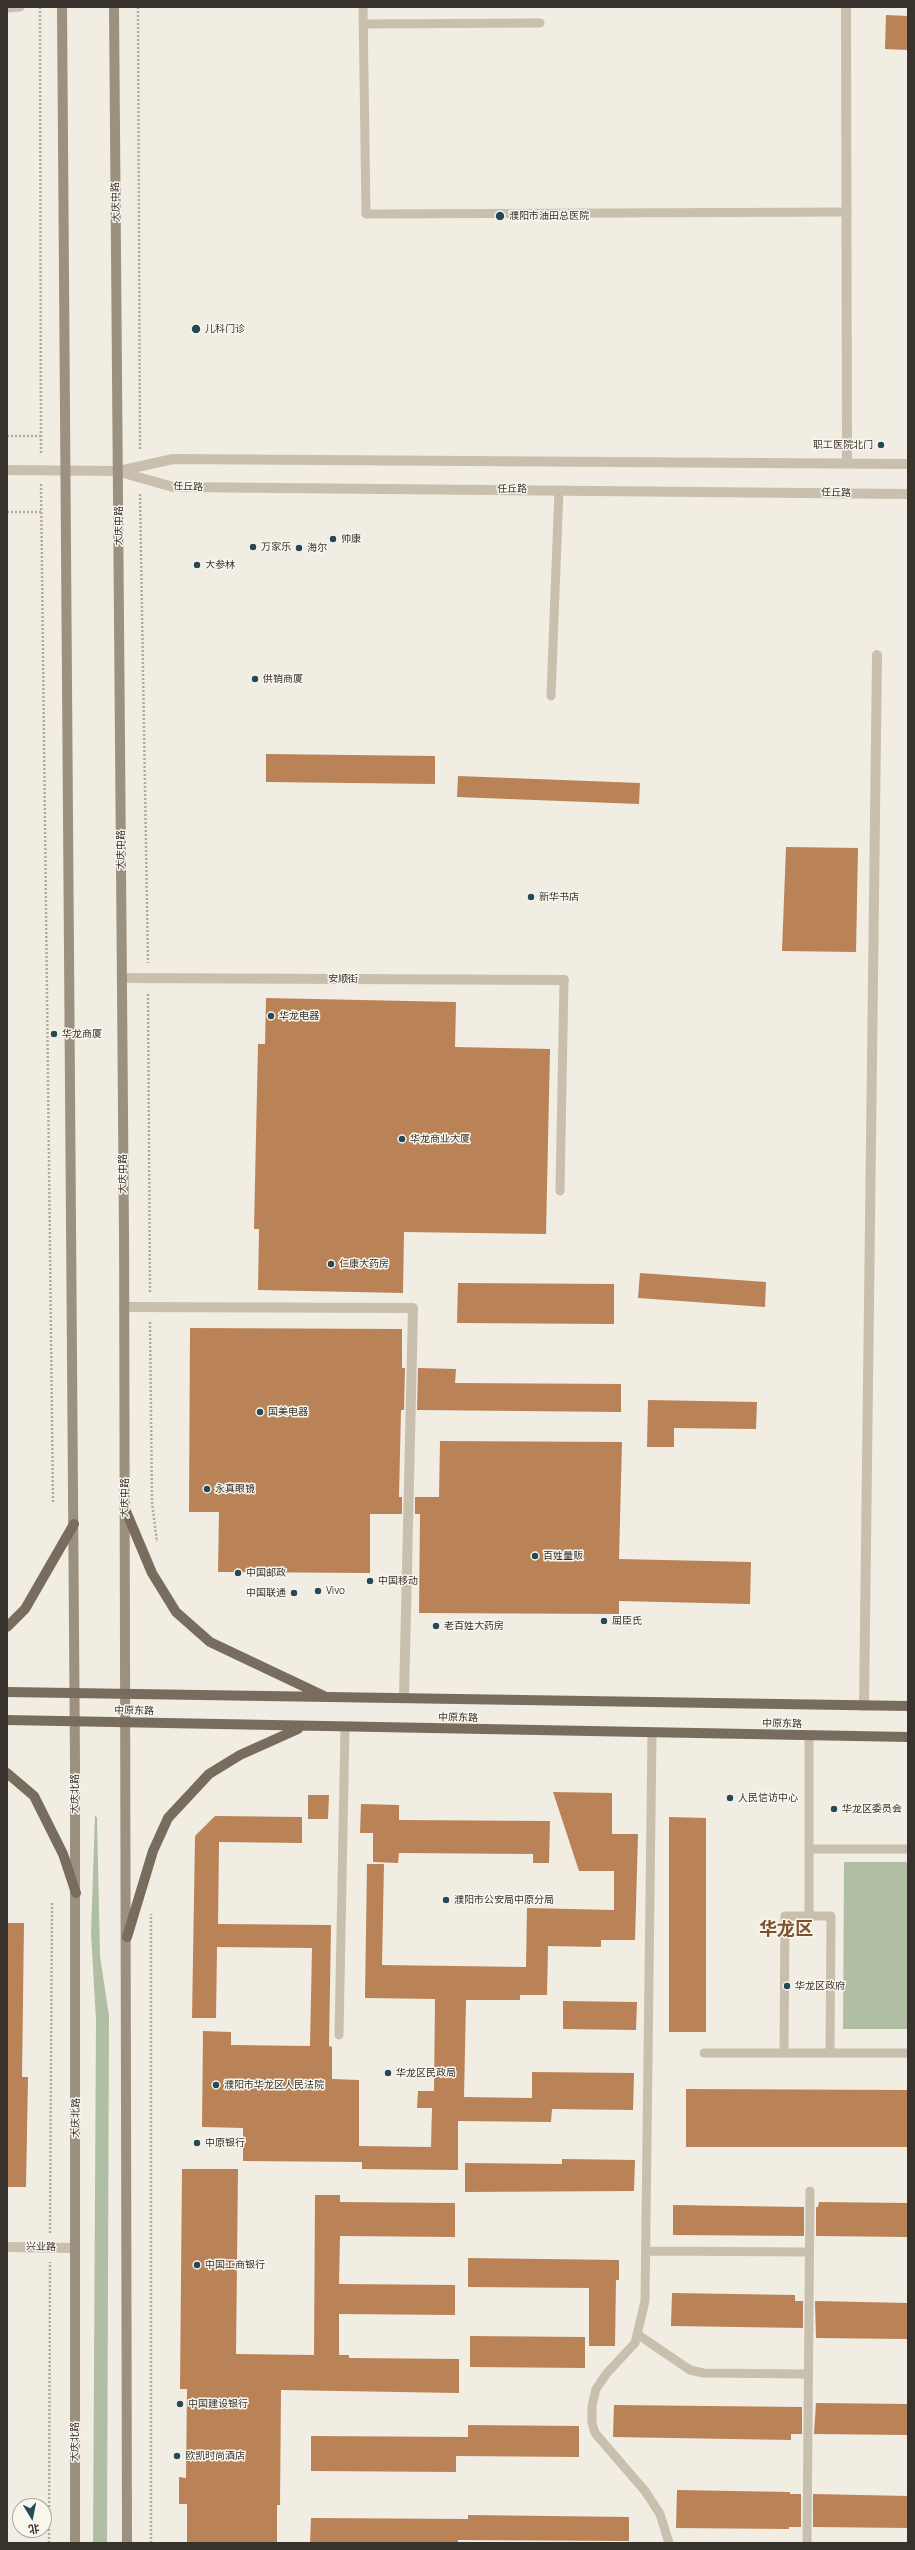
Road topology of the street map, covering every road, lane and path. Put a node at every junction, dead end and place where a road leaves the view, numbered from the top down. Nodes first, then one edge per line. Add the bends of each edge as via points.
1 (40, 7) edge
2 (62, 7) edge
3 (114, 7) edge
4 (138, 7) edge
5 (363, 7) edge
6 (846, 7) edge
7 (7, 8) edge
8 (20, 8) edge
9 (540, 23) dead end
10 (363, 24) junction
11 (847, 212) junction
12 (7, 436) edge
13 (40, 436) junction
14 (847, 463) junction
15 (908, 464) edge
16 (140, 467) junction
17 (7, 470) edge
18 (41, 471) junction
19 (66, 471) junction
20 (118, 471) junction
21 (140, 477) junction
22 (559, 490) junction
23 (908, 494) edge
24 (7, 512) edge
25 (42, 512) junction
26 (877, 655) dead end
27 (551, 696) dead end
28 (122, 978) junction
29 (148, 978) junction
30 (564, 980) joint
31 (560, 1192) dead end
32 (124, 1307) junction
33 (150, 1307) junction
34 (53, 1504) dead end
35 (125, 1509) junction
36 (74, 1524) junction
37 (157, 1546) dead end
38 (7, 1627) edge
39 (7, 1692) edge
40 (75, 1693) junction
41 (126, 1694) junction
42 (328, 1697) junction
43 (404, 1698) junction
44 (864, 1706) junction
45 (908, 1706) edge
46 (7, 1720) edge
47 (75, 1722) junction
48 (126, 1723) junction
49 (302, 1727) junction
50 (345, 1728) junction
51 (652, 1733) junction
52 (809, 1736) junction
53 (908, 1737) edge
54 (7, 1773) edge
55 (809, 1848) junction
56 (908, 1849) edge
57 (76, 1893) junction
58 (52, 1903) dead end
59 (151, 1911) dead end
60 (808, 1916) junction
61 (127, 1937) junction
62 (339, 2035) dead end
63 (704, 2053) dead end
64 (784, 2053) junction
65 (830, 2053) junction
66 (908, 2053) edge
67 (810, 2191) dead end
68 (7, 2247) edge
69 (50, 2247) junction
70 (75, 2248) junction
71 (646, 2251) junction
72 (809, 2252) junction
73 (637, 2334) junction
74 (808, 2374) junction
75 (49, 2543) edge
76 (75, 2543) edge
77 (127, 2543) edge
78 (151, 2543) edge
79 (669, 2543) edge
80 (806, 2543) edge

1 - 13 path
2 - 19 main road
3 - 20 main road, 大庆中路
4 - 16 path
5 - 10 lane
6 - 11 street
7 - 8 lane
9 - 10 lane
10 - 11 lane via 366,214
11 - 14 street
12 - 13 path
13 - 18 path
14 - 15 street, 任丘路
14 - 16 street, 任丘路 via 173,459
16 - 20 street, 任丘路
17 - 18 street, 任丘路
18 - 19 street, 任丘路
18 - 25 path
19 - 20 street, 任丘路
19 - 36 main road
20 - 21 street, 任丘路
20 - 28 main road, 大庆中路
21 - 22 street, 任丘路 via 172,487
21 - 29 path
22 - 23 street, 任丘路
22 - 27 lane
24 - 25 path
25 - 34 path
26 - 44 street
28 - 29 street, 安顺街
28 - 32 main road, 大庆中路
29 - 30 street, 安顺街
29 - 33 path
30 - 31 lane
32 - 33 street
32 - 35 main road, 大庆中路
33 - 37 path via 152,1502
33 - 43 street via 413,1308
35 - 41 main road, 大庆中路
35 - 42 main road via 152,1574 176,1612 210,1642
36 - 38 main road via 25,1609
36 - 40 main road
39 - 40 main road, 中原东路
40 - 41 main road, 中原东路
40 - 47 main road, 大庆北路
41 - 42 main road, 中原东路
41 - 48 main road
42 - 43 main road, 中原东路
43 - 44 main road, 中原东路
44 - 45 main road, 中原东路
46 - 47 main road, 中原东路
47 - 48 main road, 中原东路
47 - 57 main road, 大庆北路
48 - 49 main road, 中原东路
48 - 61 main road
49 - 50 main road, 中原东路
49 - 61 main road via 240,1755 209,1774 168,1818 153,1851
50 - 51 main road, 中原东路
50 - 62 lane
51 - 52 main road, 中原东路
51 - 71 lane
52 - 53 main road, 中原东路
52 - 55 lane
54 - 57 main road via 34,1796 63,1854
55 - 56 lane
55 - 60 lane
57 - 70 main road, 大庆北路
58 - 69 path
59 - 78 path
60 - 64 lane via 785,1916
60 - 65 lane via 831,1916
61 - 77 main road
63 - 64 lane
64 - 65 lane
65 - 66 lane
67 - 72 lane
68 - 69 street, 兴业路
69 - 70 street, 兴业路
69 - 75 path
70 - 76 main road, 大庆北路
71 - 72 lane
71 - 73 lane via 645,2301
72 - 74 lane
73 - 74 lane via 690,2370 703,2373
73 - 79 lane via 635,2343 596,2389 592,2423 595,2433 645,2491 660,2514
74 - 80 lane

